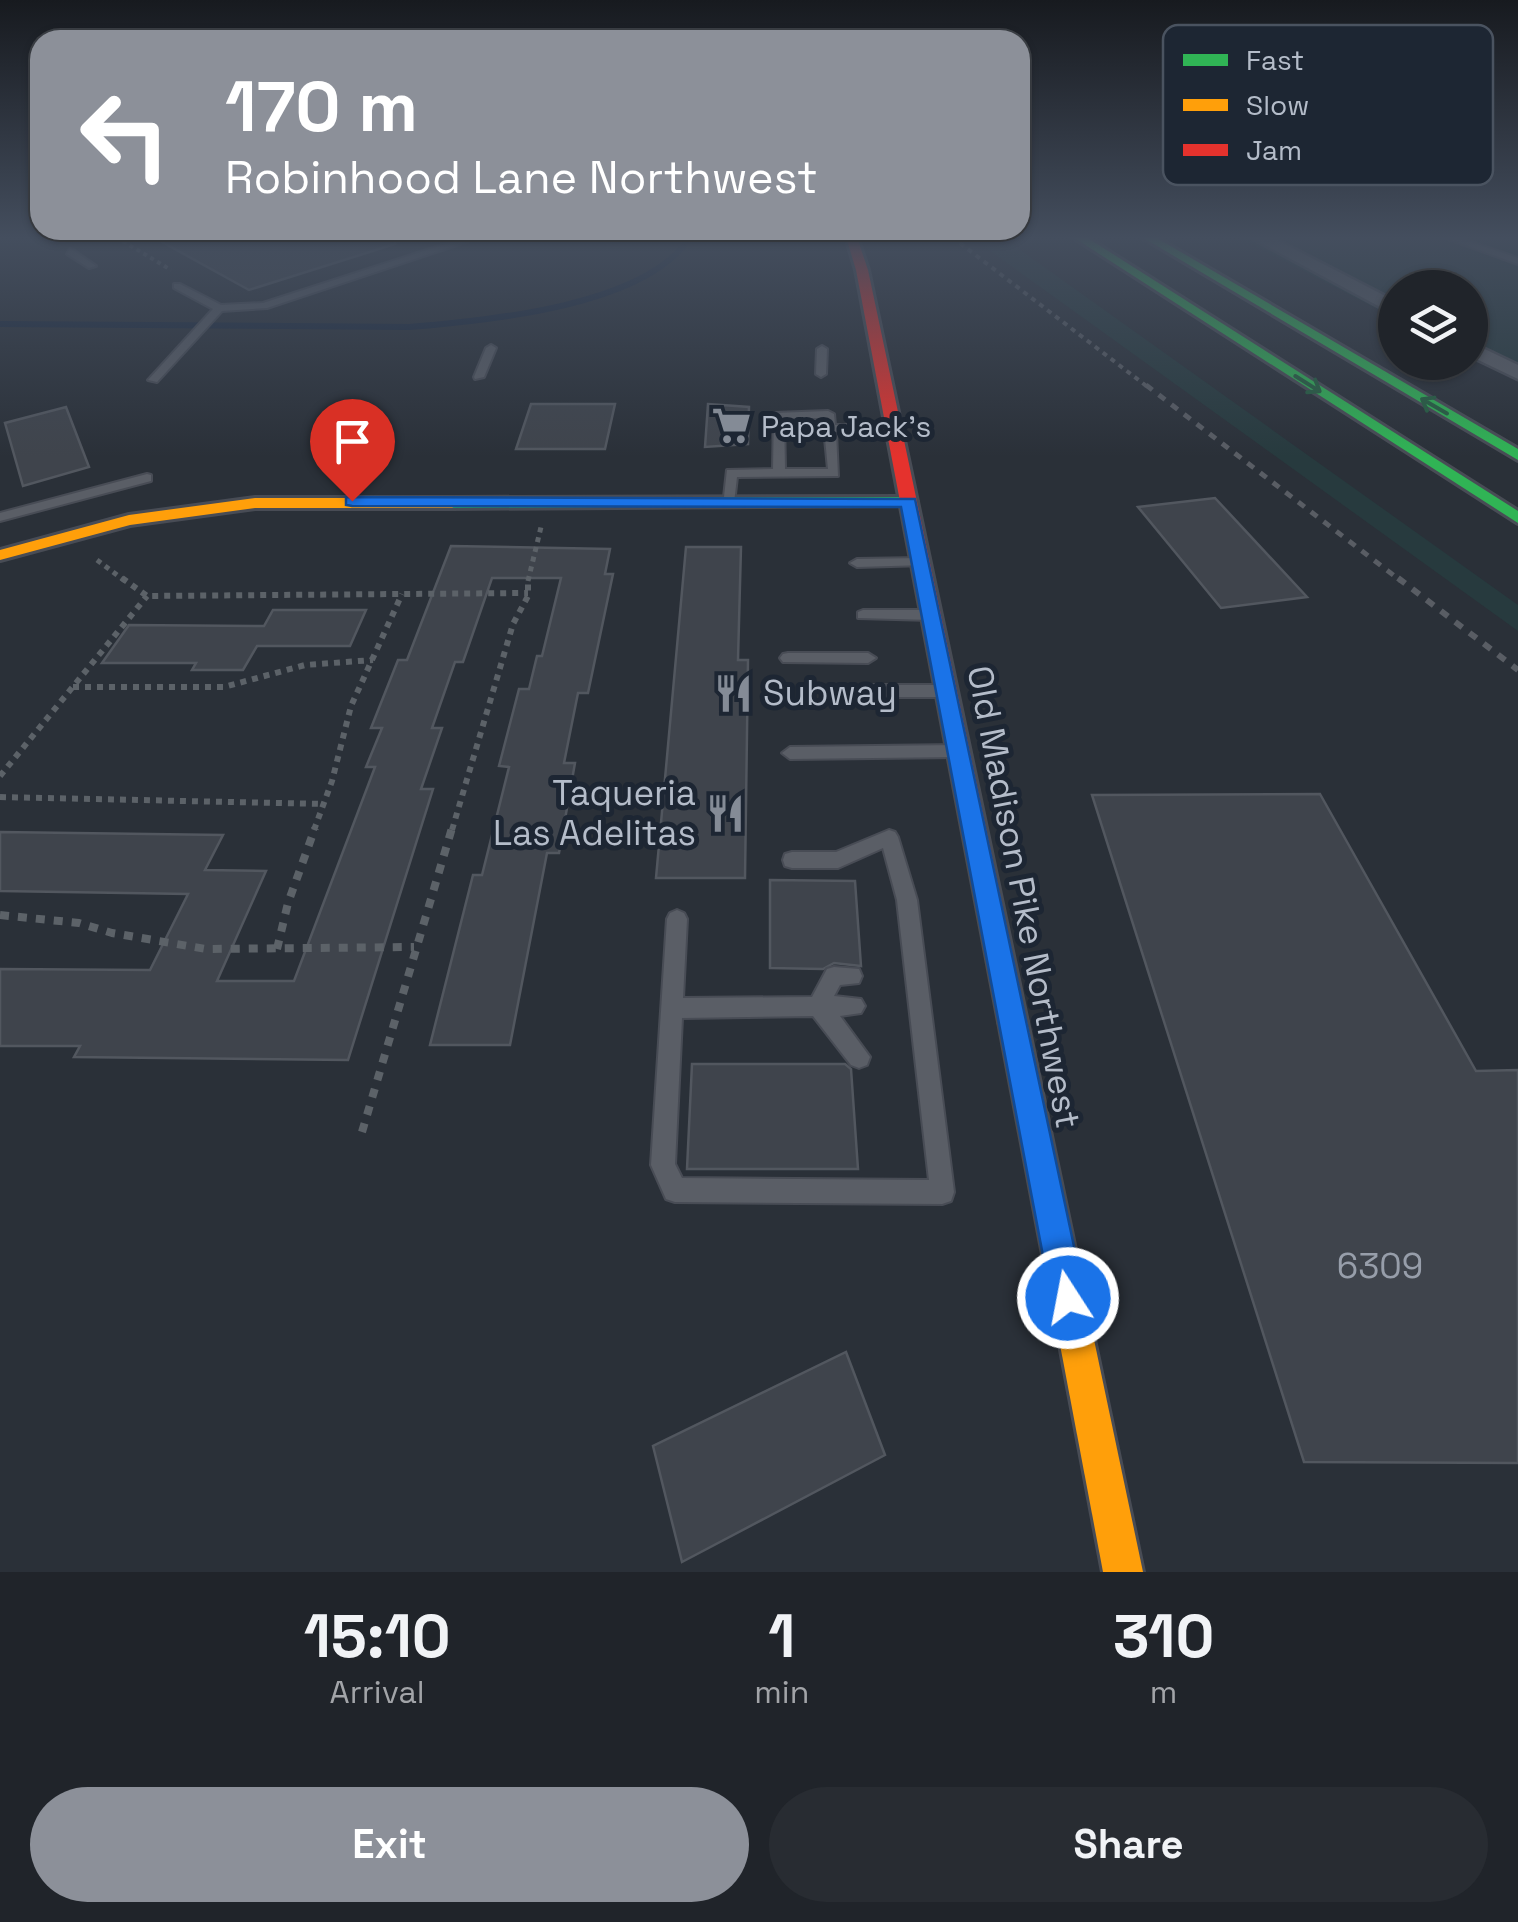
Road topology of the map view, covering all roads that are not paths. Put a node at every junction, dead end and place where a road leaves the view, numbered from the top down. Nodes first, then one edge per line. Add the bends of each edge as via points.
1 (225, 310) edge
2 (867, 310) edge
3 (1193, 310) edge
4 (1271, 310) edge
5 (215, 312) joint
6 (491, 348) dead end
7 (822, 349) dead end
8 (1488, 357) edge
9 (1518, 372) edge
10 (822, 374) dead end
11 (479, 377) dead end
12 (153, 380) dead end
13 (893, 428) junction
14 (830, 431) junction
15 (817, 441) dead end
16 (793, 454) dead end
17 (1518, 456) edge
18 (779, 467) junction
19 (817, 473) junction
20 (146, 478) dead end
21 (909, 502) junction
22 (728, 503) junction
23 (816, 503) junction
24 (0, 517) edge
25 (1518, 518) edge
26 (0, 555) edge
27 (921, 562) junction
28 (857, 563) dead end
29 (863, 614) dead end
30 (932, 615) junction
31 (788, 658) dead end
32 (868, 658) dead end
33 (872, 691) dead end
34 (947, 691) junction
35 (959, 751) junction
36 (790, 752) dead end
37 (792, 860) dead end
38 (676, 920) dead end
39 (852, 976) dead end
40 (818, 1006) junction
41 (854, 1006) dead end
42 (674, 1008) junction
43 (859, 1057) dead end
44 (1123, 1572) edge

1 - 5 lane
2 - 13 main road, Old Madison Pike Northwest
3 -> 25 main road
17 -> 4 main road
5 - 12 lane
6 - 11 lane
7 - 10 lane
8 - 9 street
13 - 14 lane
13 - 21 main road, Old Madison Pike Northwest
14 - 15 lane
14 - 18 lane via 828,414 778,415
14 - 19 lane via 834,472
16 - 18 lane
18 - 19 lane
18 - 22 lane via 730,473
19 - 23 lane
20 - 24 lane
21 - 23 main road
21 - 27 main road, Old Madison Pike Northwest
22 - 23 main road
22 - 26 main road via 234,504 86,530
27 - 28 lane
27 - 30 main road, Old Madison Pike Northwest
29 - 30 lane
30 - 34 main road, Old Madison Pike Northwest
31 - 32 lane
33 - 34 lane
34 - 35 main road, Old Madison Pike Northwest
35 - 36 lane
35 - 44 main road, Old Madison Pike Northwest
37 - 42 lane via 838,860 889,836 907,900 908,976 942,1192 675,1190 664,1165
38 - 42 lane
39 - 40 lane via 834,976
40 - 41 lane
40 - 42 lane
40 - 43 lane

